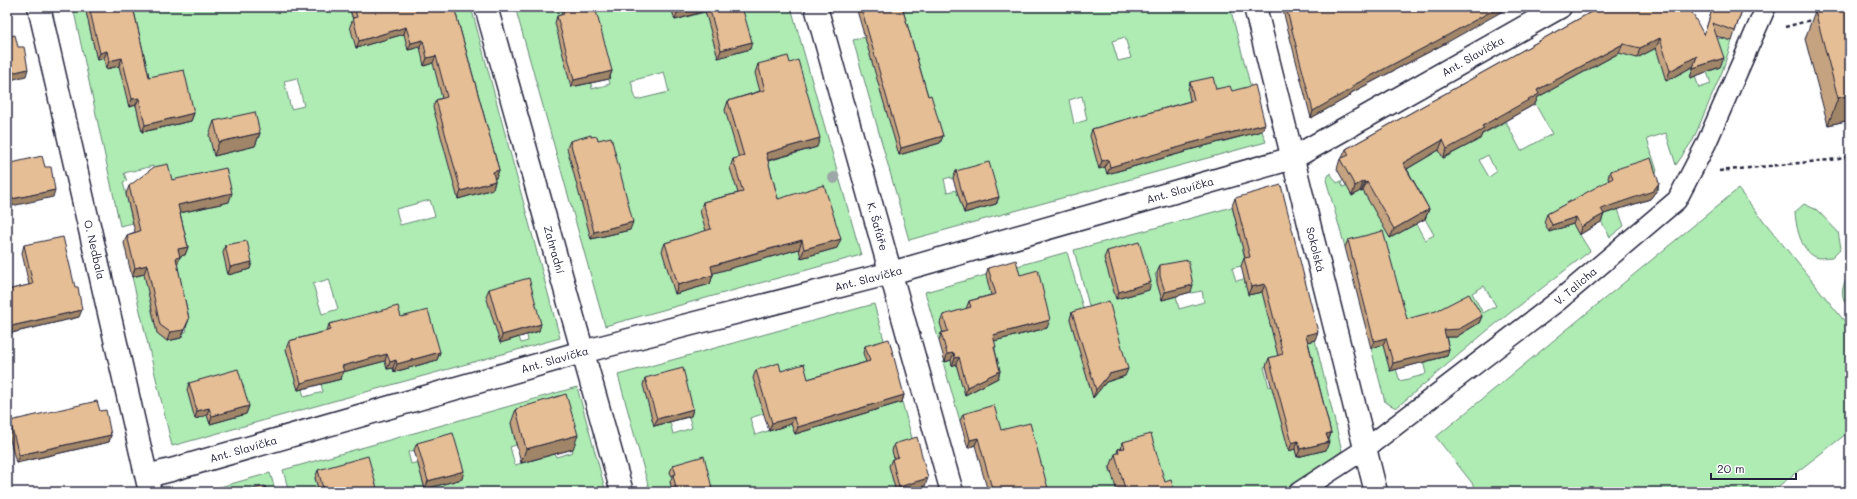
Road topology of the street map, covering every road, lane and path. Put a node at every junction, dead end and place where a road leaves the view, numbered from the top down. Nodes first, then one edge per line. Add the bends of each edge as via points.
1 (39, 7) edge
2 (486, 7) edge
3 (816, 7) edge
4 (1255, 7) edge
5 (1560, 7) edge
6 (1766, 7) edge
7 (1818, 18) edge
8 (1754, 35) junction
9 (1850, 156) edge
10 (1293, 158) junction
11 (1692, 171) junction
12 (891, 273) junction
13 (582, 352) junction
14 (1365, 450) junction
15 (148, 484) edge
16 (622, 492) edge
17 (952, 492) edge
18 (1299, 492) edge
19 (1376, 492) edge

1 - 15 street, O. Nedbala
2 - 13 street, Zahradní
3 - 12 street, K. Šafáře
4 - 10 street, Sokolská
5 - 10 street, Ant. Slavíčka
6 - 8 street, V. Talicha
7 - 8 path
8 - 11 street, V. Talicha
9 - 11 path via 1710,172
10 - 12 street, Ant. Slavíčka
10 - 14 street, Sokolská
11 - 14 street, V. Talicha via 1677,200 1558,301
12 - 13 street, Ant. Slavíčka
12 - 17 street, K. Šafáře
13 - 15 street, Ant. Slavíčka
13 - 16 street, Zahradní
14 - 18 street, V. Talicha
14 - 19 street, Sokolská

